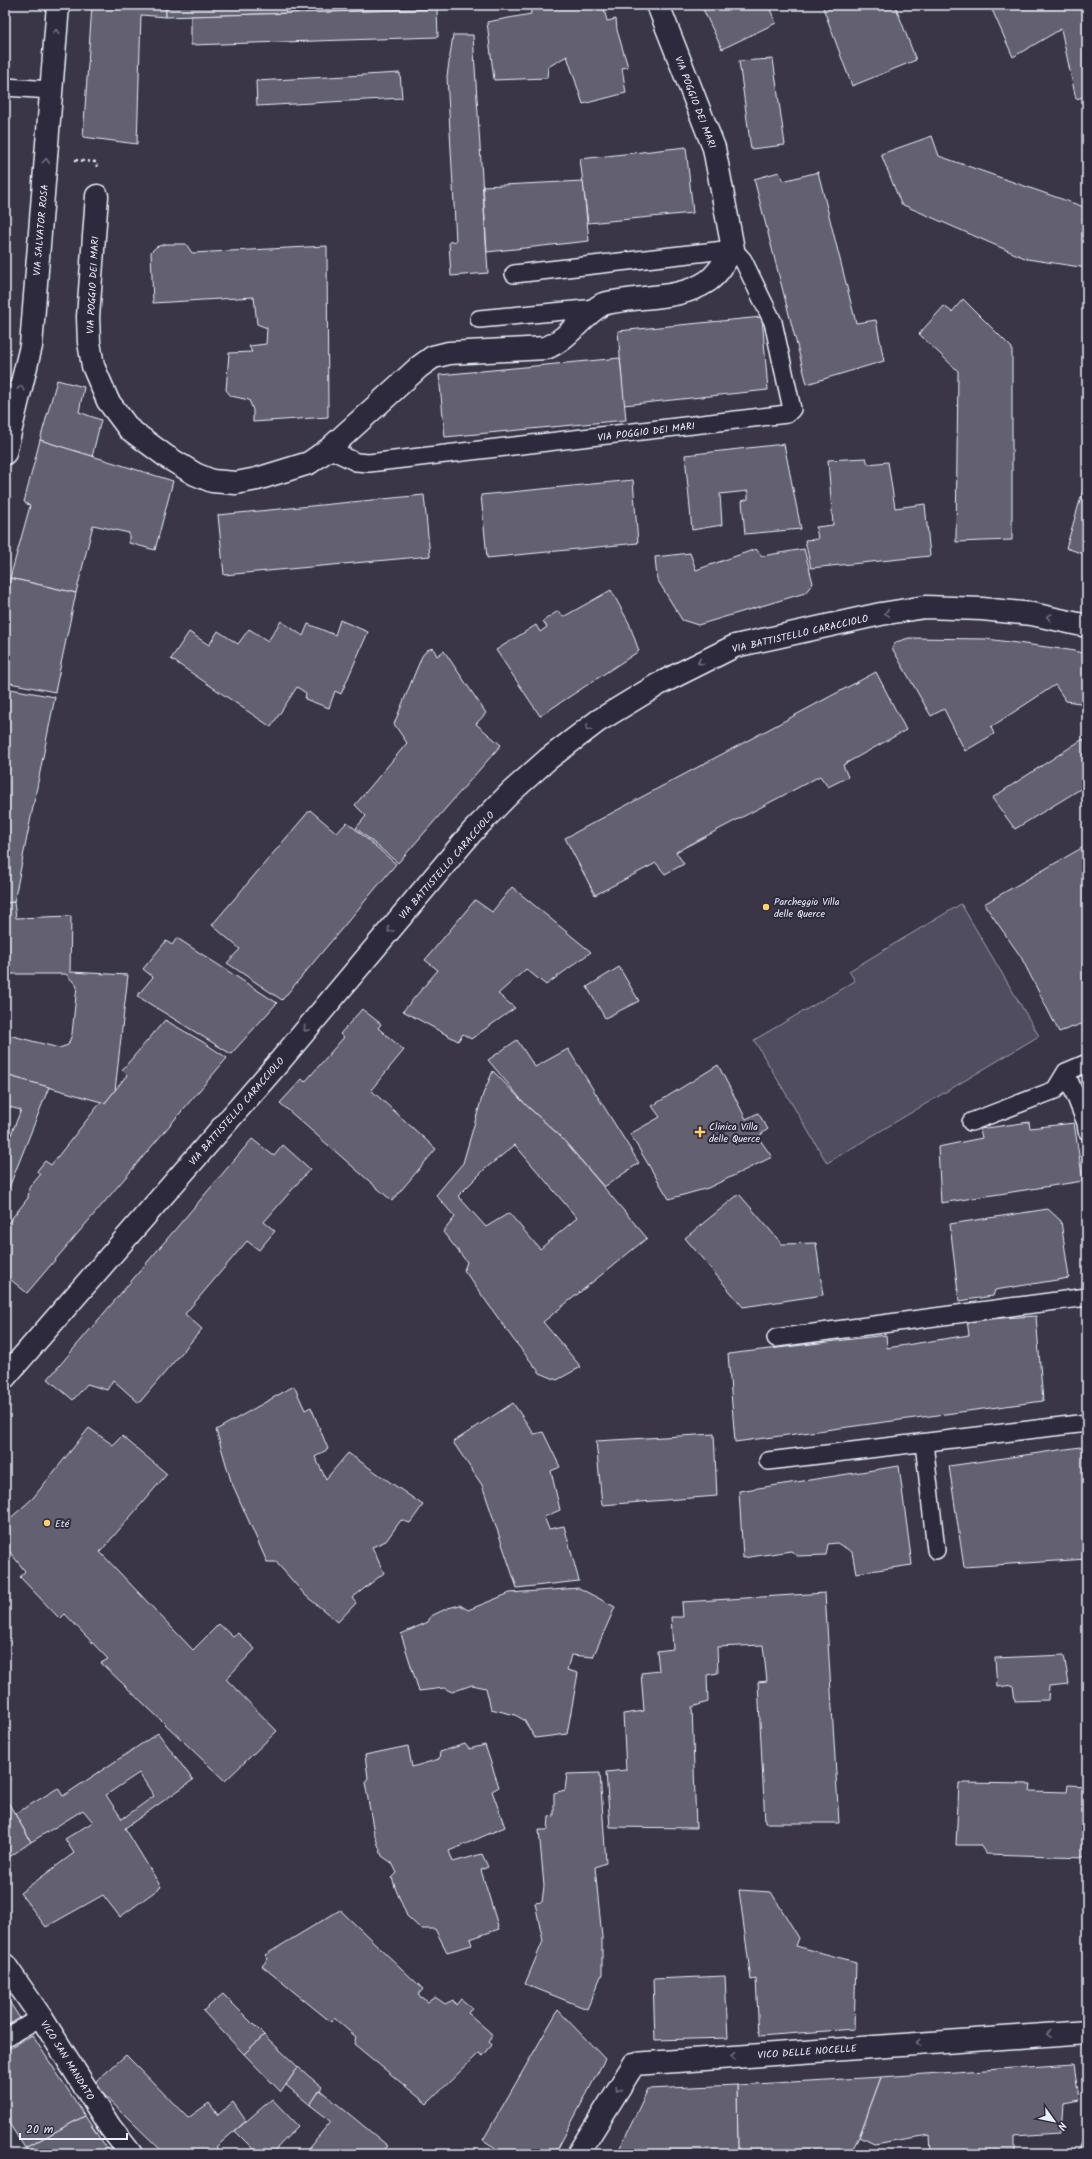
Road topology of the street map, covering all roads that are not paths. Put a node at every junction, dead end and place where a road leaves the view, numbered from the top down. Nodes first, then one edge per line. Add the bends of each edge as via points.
1 (58, 5) edge
2 (658, 5) edge
3 (5, 87) edge
4 (51, 90) junction
5 (97, 196) dead end
6 (733, 249) junction
7 (514, 274) dead end
8 (596, 308) junction
9 (479, 319) dead end
10 (328, 450) junction
11 (5, 453) edge
12 (1087, 626) edge
13 (1087, 1063) edge
14 (1066, 1072) junction
15 (971, 1122) dead end
16 (1087, 1131) edge
17 (1087, 1297) edge
18 (776, 1338) dead end
19 (5, 1376) edge
20 (1087, 1423) edge
21 (924, 1443) junction
22 (768, 1461) dead end
23 (936, 1550) dead end
24 (5, 1965) edge
25 (41, 2017) junction
26 (1087, 2032) edge
27 (5, 2038) edge
28 (132, 2154) edge
29 (578, 2154) edge

4 -> 1 street, VIA SALVATOR ROSA
2 - 6 street, VIA POGGIO DEI MARI via 714,148
3 - 4 lane
11 -> 4 street, VIA SALVATOR ROSA via 31,346
5 - 10 street, VIA POGGIO DEI MARI via 88,317 89,342 93,366 108,401 129,429 195,474 226,483 257,479 299,467
6 - 7 lane
6 - 8 street, VIA POGGIO DEI MARI via 709,280 697,287 687,291 611,302
6 - 10 lane, VIA POGGIO DEI MARI via 743,260 773,322 792,406 787,414 369,463 356,462
8 - 9 lane, VIA POGGIO DEI MARI
8 - 10 street, VIA POGGIO DEI MARI via 560,340 546,348 449,353 433,357
12 -> 19 street, VIA BATTISTELLO CARACCIOLO via 1032,614 982,609 925,607 880,614 736,646 658,684 598,721 548,758 472,832 280,1061
13 - 14 lane
14 - 15 lane via 1055,1090
14 - 16 lane
17 - 18 lane
20 - 21 lane
21 - 22 lane
21 - 23 lane
24 - 25 street, VICO SAN MANDATO
25 - 27 lane
25 - 28 street, VICO SAN MANDATO via 110,2127
26 -> 29 street, VICO DELLE NOCELLE via 634,2064

